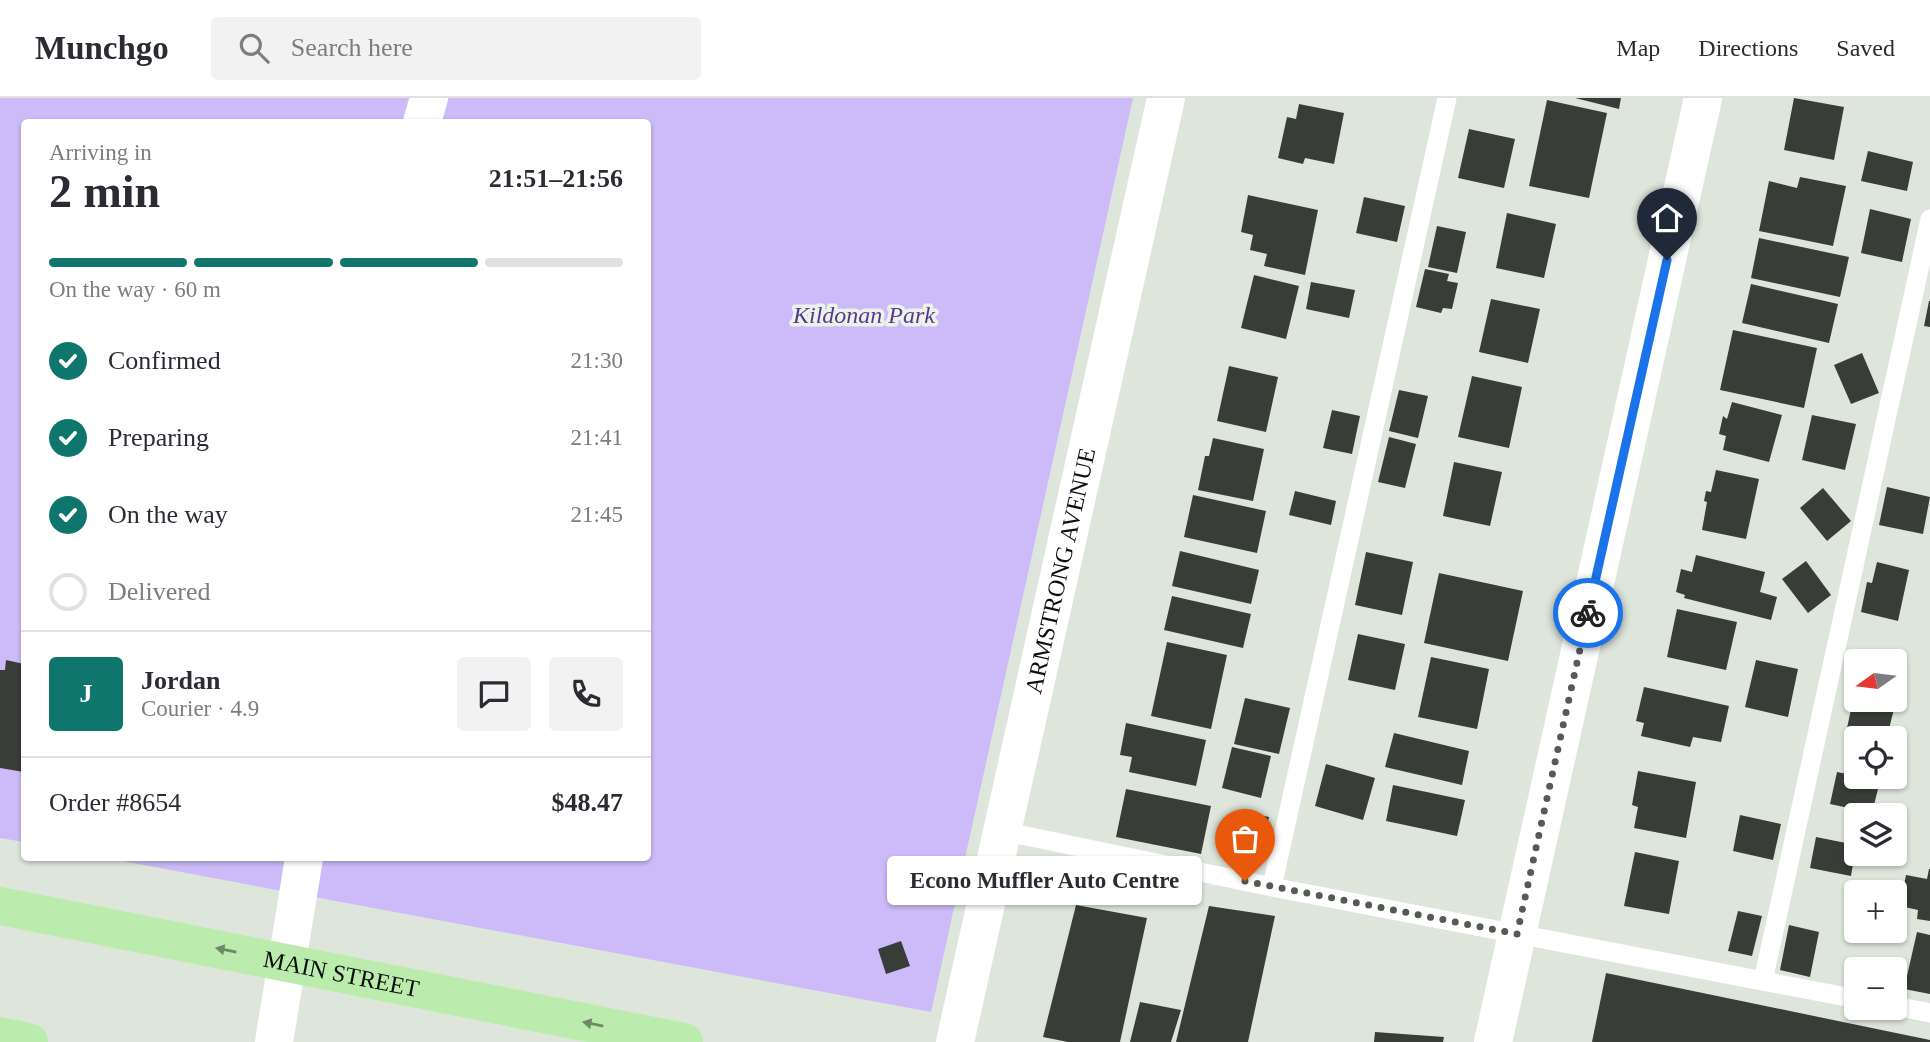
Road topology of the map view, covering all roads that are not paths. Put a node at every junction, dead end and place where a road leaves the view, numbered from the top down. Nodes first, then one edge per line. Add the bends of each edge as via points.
1 (429, 98) edge
2 (1166, 98) edge
3 (1447, 98) edge
4 (1703, 98) edge
5 (423, 119) edge
6 (1930, 219) edge
7 (1002, 831) junction
8 (304, 861) edge
9 (1272, 887) junction
10 (0, 906) edge
11 (1517, 934) junction
12 (287, 962) junction
13 (1763, 981) junction
14 (1844, 997) edge
15 (1907, 1008) edge
16 (1930, 1013) edge
17 (0, 1037) edge
18 (29, 1042) edge
19 (274, 1042) edge
20 (684, 1042) edge
21 (955, 1042) edge
22 (1493, 1042) edge

1 - 5 street
2 - 7 street, ARMSTRONG AVENUE
3 - 9 lane
4 - 11 street
6 - 13 lane
7 - 9 lane
7 - 21 street, ARMSTRONG AVENUE
8 - 12 street
9 - 11 lane
12 -> 10 main road, MAIN STREET
11 - 13 lane
11 - 22 street
12 - 19 street
20 -> 12 main road, MAIN STREET
13 - 14 lane
15 - 16 lane
17 - 18 main road

